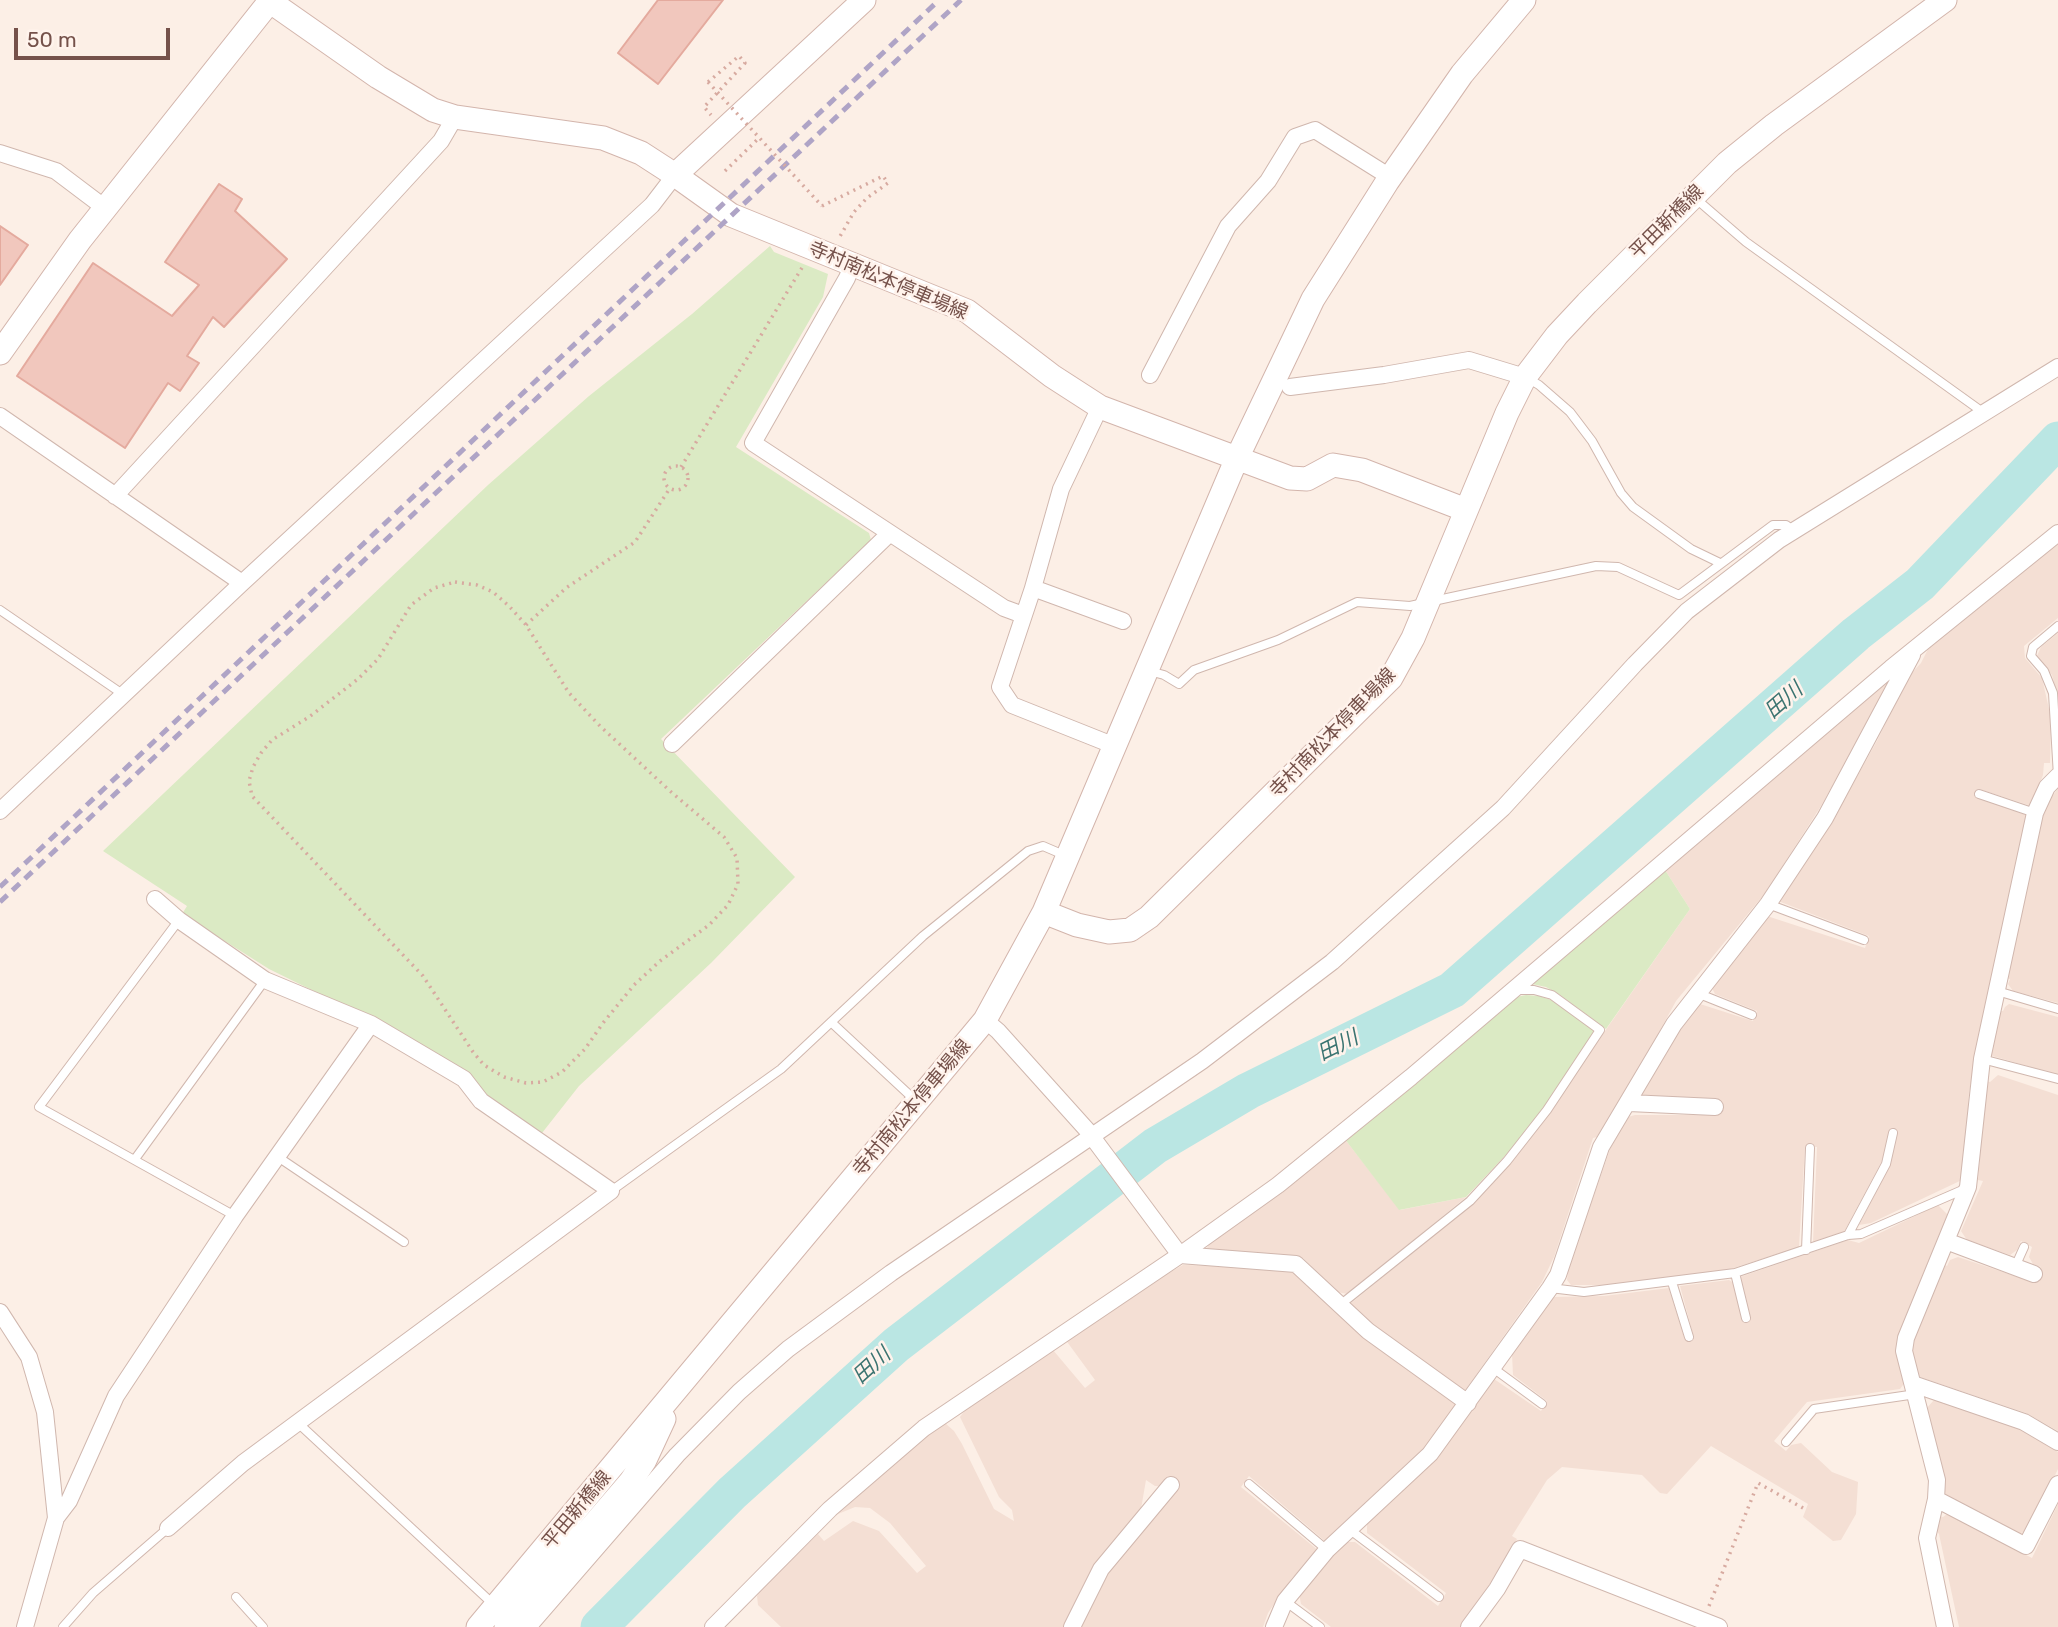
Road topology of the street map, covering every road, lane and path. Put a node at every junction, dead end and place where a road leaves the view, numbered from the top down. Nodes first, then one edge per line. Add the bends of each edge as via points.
1 (864, 0) edge
2 (1524, 0) edge
3 (1939, 2) edge
4 (278, 3) edge
5 (711, 115) dead end
6 (455, 117) junction
7 (760, 138) junction
8 (0, 153) edge
9 (724, 171) dead end
10 (675, 174) junction
11 (1390, 177) junction
12 (1692, 196) junction
13 (105, 208) junction
14 (835, 245) dead end
15 (806, 261) dead end
16 (852, 265) junction
17 (0, 353) edge
18 (2058, 367) edge
19 (1150, 374) dead end
20 (1525, 377) junction
21 (1290, 387) dead end
22 (1100, 407) junction
23 (1984, 413) junction
24 (0, 416) edge
25 (1237, 458) junction
26 (681, 467) junction
27 (670, 488) junction
28 (115, 496) junction
29 (1466, 510) junction
30 (1794, 531) junction
31 (890, 533) junction
32 (2058, 533) edge
33 (1720, 563) junction
34 (242, 583) junction
35 (1033, 588) junction
36 (1427, 604) junction
37 (0, 610) edge
38 (1023, 615) junction
39 (1123, 621) dead end
40 (526, 625) junction
41 (2058, 626) edge
42 (1914, 650) junction
43 (1147, 671) junction
44 (124, 695) junction
45 (671, 744) dead end
46 (1115, 746) junction
47 (2058, 776) edge
48 (1979, 794) dead end
49 (0, 811) edge
50 (2035, 813) junction
51 (1067, 856) junction
52 (155, 899) dead end
53 (1768, 904) junction
54 (1045, 912) junction
55 (179, 920) junction
56 (1864, 940) dead end
57 (265, 980) junction
58 (1513, 990) junction
59 (1997, 991) junction
60 (1697, 993) junction
61 (2058, 1009) edge
62 (1752, 1015) dead end
63 (985, 1020) junction
64 (831, 1022) junction
65 (370, 1024) junction
66 (1982, 1059) junction
67 (2058, 1079) edge
68 (918, 1102) junction
69 (1629, 1103) junction
70 (1715, 1107) dead end
71 (1893, 1133) dead end
72 (1093, 1141) junction
73 (1810, 1148) dead end
74 (278, 1157) junction
75 (135, 1159) junction
76 (1968, 1187) junction
77 (611, 1191) junction
78 (235, 1216) junction
79 (1848, 1236) junction
80 (1945, 1241) junction
81 (404, 1242) dead end
82 (2024, 1247) dead end
83 (1806, 1250) junction
84 (1178, 1253) junction
85 (2015, 1267) junction
86 (1735, 1273) junction
87 (2035, 1274) dead end
88 (1672, 1282) junction
89 (1550, 1288) junction
90 (1339, 1305) junction
91 (0, 1312) edge
92 (1746, 1318) dead end
93 (1689, 1337) dead end
94 (1493, 1368) junction
95 (1914, 1389) junction
96 (675, 1393) junction
97 (1468, 1402) junction
98 (1542, 1404) dead end
99 (298, 1423) junction
100 (1786, 1442) dead end
101 (2058, 1442) edge
102 (1249, 1483) dead end
103 (2058, 1483) edge
104 (1171, 1485) dead end
105 (1936, 1499) junction
106 (1803, 1508) dead end
107 (56, 1518) junction
108 (168, 1528) joint
109 (1349, 1529) junction
110 (1327, 1550) junction
111 (236, 1597) dead end
112 (1439, 1597) dead end
113 (1285, 1601) junction
114 (495, 1606) junction
115 (1703, 1621) junction
116 (25, 1627) edge
117 (63, 1627) edge
118 (263, 1627) edge
119 (478, 1627) edge
120 (506, 1627) edge
121 (528, 1627) edge
122 (713, 1627) edge
123 (1072, 1627) edge
124 (1274, 1627) edge
125 (1320, 1627) edge
126 (1469, 1627) edge
127 (1719, 1627) edge
128 (1945, 1627) edge

1 - 10 main road
2 - 11 main road via 1462,74
3 - 12 main road, 平田新橋線 via 1774,125
4 - 6 main road, 寺村南松本停車場線 via 379,77 433,110
4 - 13 main road
5 - 7 path, bridge via 704,107 745,63 739,56 708,82
6 - 10 main road, 寺村南松本停車場線 via 603,138 641,153
6 - 28 street via 441,141
7 - 9 path
7 - 14 path, bridge via 822,206 883,176 888,183 854,212
8 - 13 street via 56,171
10 - 16 main road, 寺村南松本停車場線 via 731,215
10 - 34 street via 652,205
11 - 19 street via 1315,130 1295,137 1268,181 1228,226
11 - 25 main road via 1313,299
12 - 20 main road, 平田新橋線 via 1587,303
12 - 23 lane via 1746,242
13 - 17 main road
15 - 26 path
16 - 22 main road, 寺村南松本停車場線 via 967,311
16 - 31 street via 753,443
18 - 23 street
20 - 21 street via 1469,359
20 - 29 main road, 平田新橋線
20 - 33 lane via 1570,412 1633,507 1691,549
22 - 25 main road, 寺村南松本停車場線
22 - 35 street via 1061,489
23 - 30 street
24 - 28 street
25 - 29 main road, 寺村南松本停車場線 via 1290,478 1307,479 1333,465 1362,470
25 - 43 main road
26 - 27 path via 665,474
26 - 27 path via 688,476 686,484 681,489
27 - 40 path via 635,542 566,587
28 - 34 street
29 - 36 main road, 寺村南松本停車場線
30 - 33 lane via 1786,525 1773,526
30 - 72 street via 1687,611 1503,808 1332,962
31 - 38 street via 1004,608
31 - 45 street
32 - 42 street
33 - 36 lane via 1679,595 1618,567 1596,566
34 - 44 street
35 - 38 street
35 - 39 street
36 - 43 lane via 1357,602 1278,640 1194,670 1179,684
36 - 54 main road, 寺村南松本停車場線 via 1391,678 1149,916 1130,930 1109,932
37 - 44 lane
38 - 46 street via 1000,687 1012,705
40 - 40 path via 569,693 724,837 737,858 738,884 728,905 634,985 562,1072 543,1082 526,1083 484,1065 423,976 252,796 249,781 272,740 358,679 377,659 411,605 434,588 455,582 477,585 509,606
41 - 47 lane via 2033,647 2031,656 2044,671 2053,693
42 - 53 street via 1825,818
42 - 58 street
43 - 46 main road
44 - 49 street
46 - 51 main road
47 - 50 street via 2047,787
48 - 50 lane
50 - 59 street
51 - 54 main road
51 - 64 lane via 1043,846 1028,851 923,936
52 - 55 street
53 - 56 lane
53 - 60 street
54 - 63 main road, 寺村南松本停車場線
55 - 57 street
55 - 75 lane via 38,1107
57 - 65 street
57 - 75 lane
58 - 84 street via 1279,1185
58 - 90 lane via 1552,995 1601,1030 1547,1110 1470,1201
59 - 61 lane
59 - 66 street
60 - 62 lane
60 - 69 street
63 - 68 main road, 寺村南松本停車場線
63 - 72 street
64 - 68 lane
64 - 77 lane via 781,1069
65 - 74 street
65 - 77 street via 464,1079 481,1101
66 - 67 lane
66 - 76 street
68 - 96 main road, 寺村南松本停車場線
69 - 70 street
69 - 89 street via 1601,1147
71 - 79 lane via 1886,1164
72 - 84 street
72 - 121 street via 839,1310 749,1383 677,1455
73 - 83 lane
74 - 78 street
74 - 81 lane
75 - 78 lane
76 - 79 lane
76 - 80 street
77 - 99 street
78 - 107 street via 116,1396 69,1501
79 - 83 lane
80 - 85 street
80 - 95 street via 1906,1338
82 - 85 lane
83 - 86 lane
84 - 90 street via 1296,1264
84 - 122 street via 924,1428 831,1509
85 - 87 street
86 - 88 lane
86 - 92 lane
88 - 89 lane via 1584,1292
88 - 93 lane
89 - 94 street
90 - 97 street
91 - 107 street via 29,1357 45,1412
94 - 97 street
94 - 98 lane
95 - 100 lane via 1814,1409
95 - 101 street via 2024,1422
95 - 105 street via 1937,1480
96 - 114 main road, 平田新橋線
96 - 120 main road via 631,1481
97 - 109 street via 1430,1454
99 - 108 street
99 - 114 lane
102 - 110 lane
103 - 105 street via 2026,1546
104 - 123 street via 1101,1569
105 - 128 street via 1927,1538
106 - 115 path via 1758,1483
107 - 116 street
108 - 117 lane via 93,1593
109 - 110 street
109 - 112 lane
110 - 113 street
111 - 118 lane
113 - 124 street
113 - 125 lane
114 - 119 main road, 平田新橋線
115 - 126 street via 1520,1549
115 - 127 street

